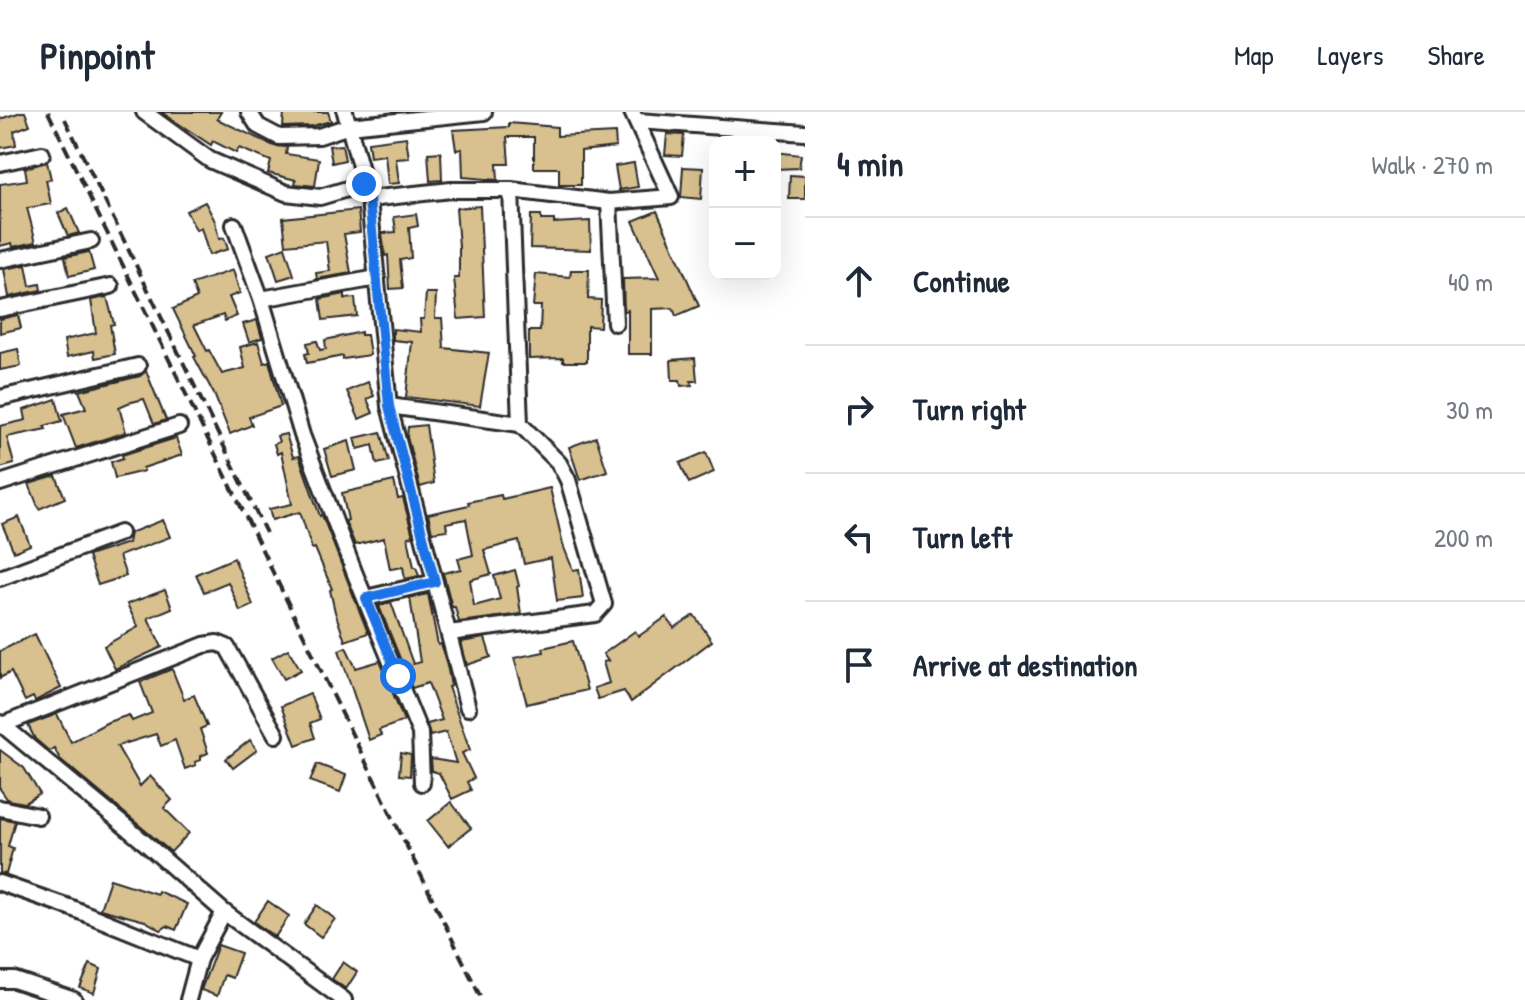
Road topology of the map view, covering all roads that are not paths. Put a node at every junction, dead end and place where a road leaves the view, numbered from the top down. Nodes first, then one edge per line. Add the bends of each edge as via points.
1 (144, 112) edge
2 (249, 112) edge
3 (484, 112) edge
4 (635, 116) edge
5 (347, 119) edge
6 (708, 119) edge
7 (805, 133) edge
8 (42, 154) dead end
9 (0, 163) edge
10 (364, 184) junction
11 (511, 190) junction
12 (369, 199) junction
13 (609, 202) junction
14 (234, 225) dead end
15 (91, 241) dead end
16 (0, 260) edge
17 (377, 278) junction
18 (111, 286) dead end
19 (261, 299) junction
20 (0, 309) edge
21 (615, 323) dead end
22 (138, 366) dead end
23 (0, 398) edge
24 (389, 406) junction
25 (520, 424) junction
26 (179, 426) dead end
27 (0, 483) edge
28 (120, 533) dead end
29 (0, 578) edge
30 (435, 582) junction
31 (366, 598) junction
32 (449, 633) junction
33 (468, 708) dead end
34 (1, 724) edge
35 (276, 735) dead end
36 (422, 783) dead end
37 (0, 808) edge
38 (38, 816) dead end
39 (0, 883) edge
40 (224, 912) junction
41 (199, 959) junction
42 (0, 980) edge
43 (74, 1000) edge
44 (188, 1000) edge
45 (344, 1000) edge

1 - 10 street via 210,160 286,193 320,197
2 - 5 street via 258,126 279,137 319,136
3 - 5 street
4 - 6 street
4 - 13 street via 671,197
5 - 10 street
6 - 7 street
8 - 9 street
10 - 12 street
11 - 12 street
11 - 13 street
11 - 25 street
12 - 17 street
13 - 21 street
14 - 19 street
15 - 16 street
17 - 19 street
17 - 24 street
18 - 20 street
19 - 31 street via 302,435
22 - 23 street
24 - 25 street
24 - 30 street
25 - 32 street via 559,463 568,480 604,604 595,614
26 - 27 street
28 - 29 street
30 - 31 street
30 - 32 street
31 - 36 street via 420,733
32 - 33 street
34 - 35 street via 217,643 227,647
34 - 40 street
37 - 38 street
39 - 41 street
40 - 41 street
40 - 45 street
41 - 44 street
42 - 43 street

